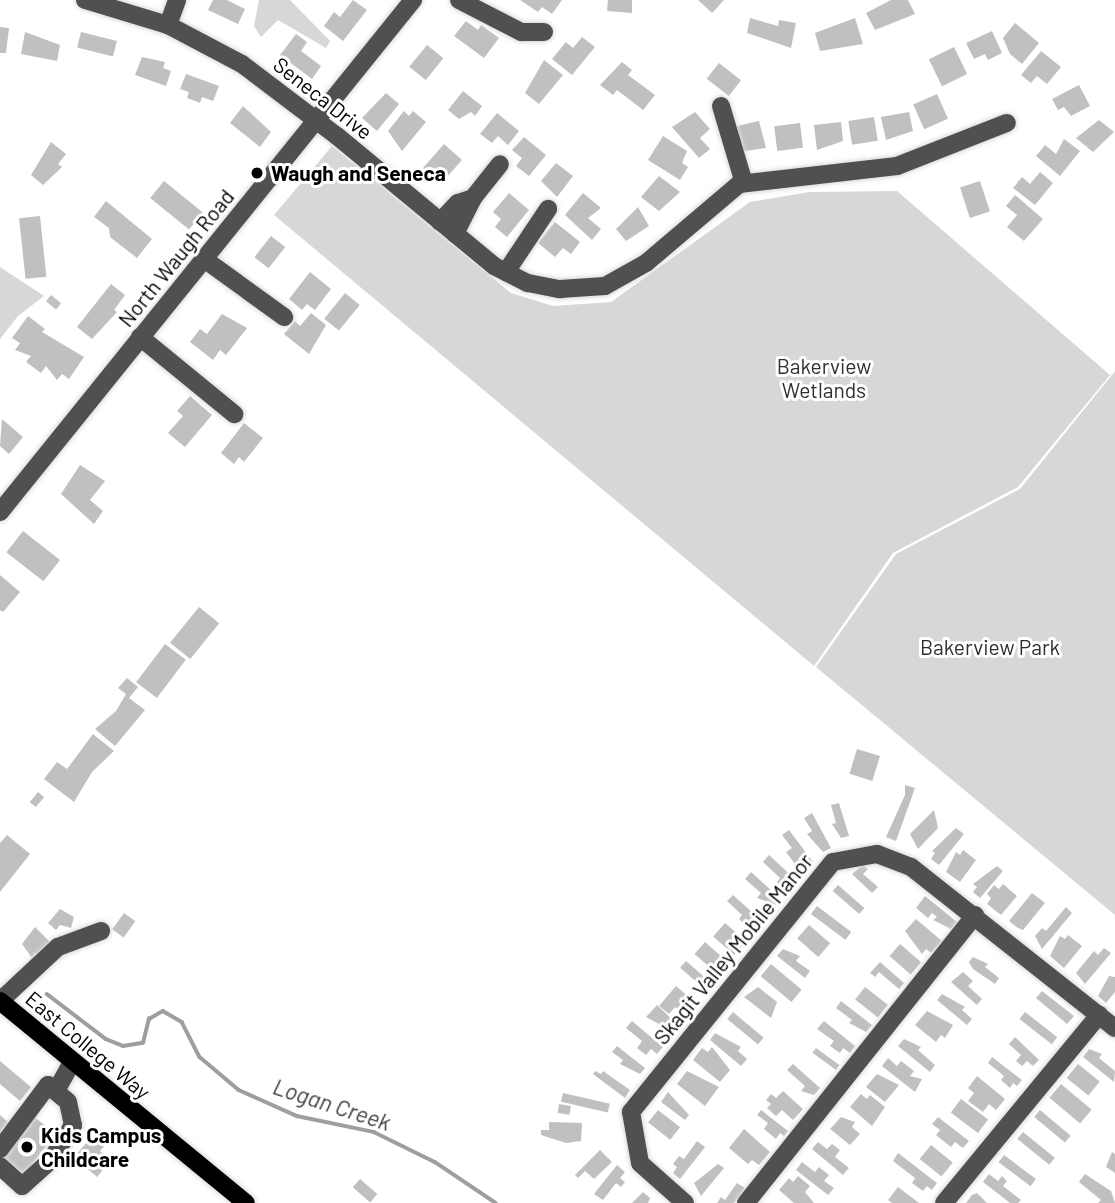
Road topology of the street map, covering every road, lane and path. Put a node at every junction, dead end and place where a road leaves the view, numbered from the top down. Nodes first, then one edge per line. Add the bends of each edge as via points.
1 (85, 0) edge
2 (177, 0) edge
3 (413, 0) edge
4 (459, 0) edge
5 (168, 25) junction
6 (544, 32) dead end
7 (721, 106) dead end
8 (317, 122) junction
9 (1007, 123) dead end
10 (500, 164) dead end
11 (744, 183) junction
12 (473, 198) junction
13 (548, 209) dead end
14 (440, 222) junction
15 (455, 234) junction
16 (204, 259) junction
17 (506, 272) junction
18 (284, 317) dead end
19 (140, 337) junction
20 (234, 414) dead end
21 (0, 512) edge
22 (975, 915) junction
23 (101, 931) dead end
24 (0, 1001) edge
25 (1099, 1015) junction
26 (1115, 1028) edge
27 (72, 1062) junction
28 (56, 1091) junction
29 (0, 1149) edge
30 (0, 1166) edge
31 (234, 1199) edge
32 (685, 1203) edge
33 (746, 1203) edge
34 (944, 1203) edge

1 - 5 street, Seneca Drive
2 - 5 street
3 - 8 street, North Waugh Road
4 - 6 street via 521,32
5 - 8 street, Seneca Drive via 242,64
7 - 11 street
8 - 14 street, Seneca Drive
8 - 16 street, North Waugh Road
9 - 11 street, Seneca Drive via 897,166
10 - 12 street
11 - 17 street, Seneca Drive via 717,198 646,263 605,286 560,289 527,283
12 - 14 street via 458,203
12 - 15 street
13 - 17 street
14 - 15 street, Seneca Drive
15 - 17 street, Seneca Drive
16 - 18 street
16 - 19 street, North Waugh Road
19 - 20 street
19 - 21 street, North Waugh Road
22 - 25 street, Skagit Valley Mobile Manor
22 - 32 street, Skagit Valley Mobile Manor via 911,867 877,854 832,862 631,1112 640,1163
22 - 33 street
23 - 24 street via 58,947
24 - 27 main road, East College Way
25 - 26 street, Skagit Valley Mobile Manor
25 - 34 street
27 - 28 street
27 - 31 main road, East College Way
28 - 29 street via 48,1085
28 - 30 street via 68,1102 73,1125 51,1160 22,1186

